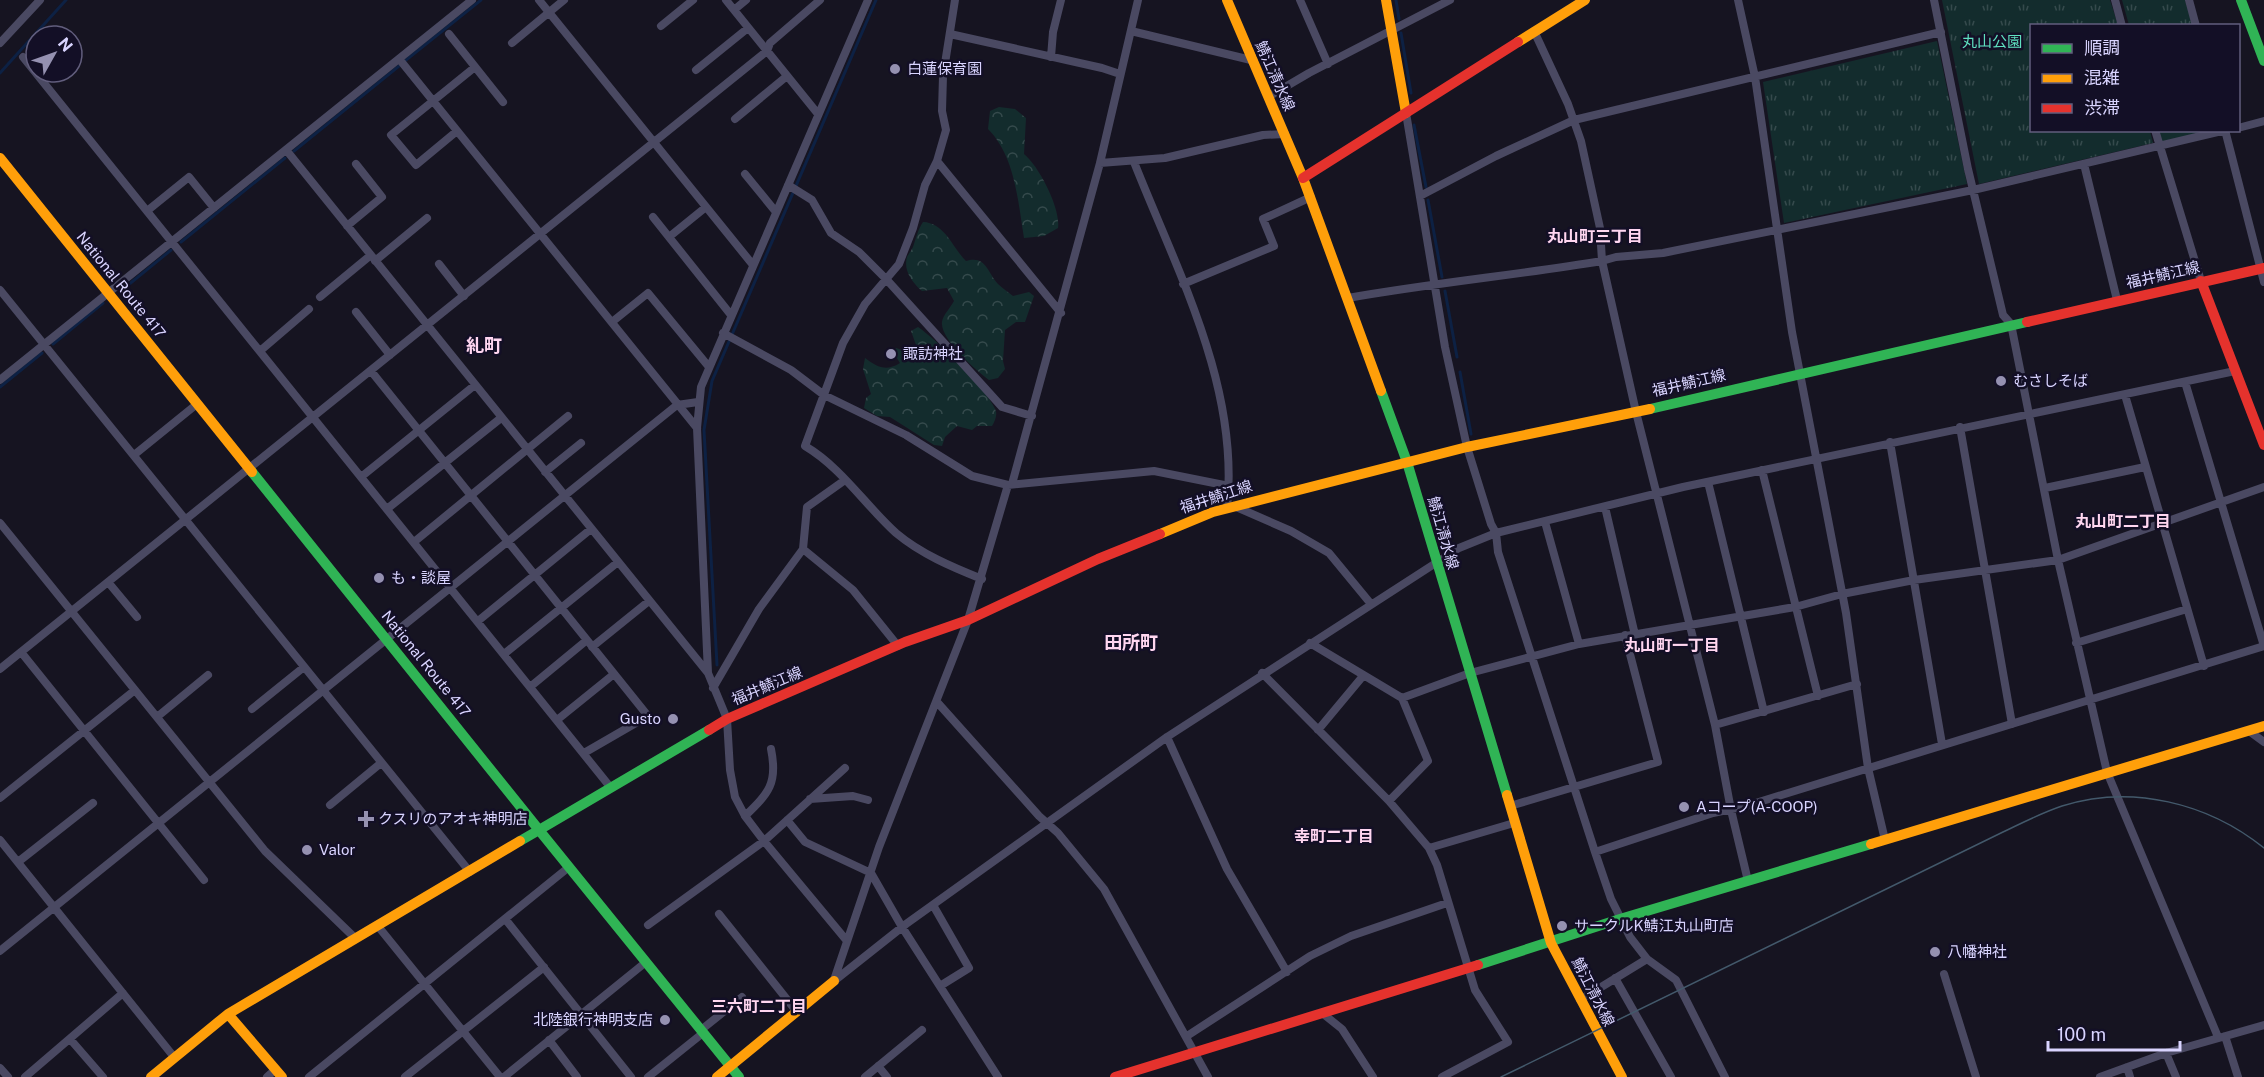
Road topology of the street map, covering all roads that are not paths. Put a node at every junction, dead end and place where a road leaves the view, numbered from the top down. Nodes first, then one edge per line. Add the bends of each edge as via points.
1 (40, 0) edge
2 (472, 0) edge
3 (539, 0) edge
4 (564, 0) edge
5 (693, 0) edge
6 (726, 0) edge
7 (746, 0) edge
8 (820, 0) edge
9 (868, 0) edge
10 (955, 0) edge
11 (1061, 0) edge
12 (1138, 0) edge
13 (1227, 0) edge
14 (1300, 0) edge
15 (1386, 0) edge
16 (1450, 0) edge
17 (1585, 0) edge
18 (1934, 0) edge
19 (2115, 0) edge
20 (2189, 0) edge
21 (2241, 0) edge
22 (1740, 1) edge
23 (734, 10) junction
24 (549, 12) junction
25 (2121, 24) edge
26 (2195, 24) edge
27 (661, 26) dead end
28 (748, 28) junction
29 (1391, 29) junction
30 (1131, 31) junction
31 (1534, 31) junction
32 (1941, 32) junction
33 (449, 34) dead end
34 (950, 34) junction
35 (0, 43) edge
36 (512, 43) dead end
37 (767, 51) junction
38 (23, 57) dead end
39 (1051, 57) junction
40 (400, 60) junction
41 (1251, 60) junction
42 (2264, 61) edge
43 (1328, 64) junction
44 (475, 68) junction
45 (696, 70) dead end
46 (1120, 74) junction
47 (787, 76) junction
48 (1755, 77) junction
49 (1268, 98) junction
50 (433, 101) junction
51 (503, 102) dead end
52 (1406, 113) junction
53 (818, 114) junction
54 (735, 119) dead end
55 (1574, 120) junction
56 (2264, 121) edge
57 (2240, 127) edge
58 (457, 131) junction
59 (2155, 132) edge
60 (2221, 132) edge
61 (2225, 132) edge
62 (1285, 134) junction
63 (654, 142) junction
64 (2160, 146) junction
65 (287, 151) junction
66 (0, 158) edge
67 (937, 161) junction
68 (1134, 162) junction
69 (1100, 163) junction
70 (2084, 164) junction
71 (356, 165) dead end
72 (745, 174) dead end
73 (1303, 178) junction
74 (793, 188) junction
75 (1973, 190) junction
76 (1420, 196) junction
77 (1311, 197) junction
78 (706, 207) junction
79 (214, 208) junction
80 (147, 211) junction
81 (776, 212) junction
82 (653, 217) dead end
83 (427, 218) dead end
84 (347, 226) junction
85 (1775, 231) junction
86 (540, 234) junction
87 (669, 237) junction
88 (172, 242) junction
89 (373, 258) junction
90 (1602, 261) junction
91 (440, 264) dead end
92 (753, 265) junction
93 (2262, 268) edge
94 (887, 280) junction
95 (2201, 281) junction
96 (2264, 282) edge
97 (1435, 283) junction
98 (1183, 284) junction
99 (0, 290) edge
100 (108, 293) junction
101 (464, 296) junction
102 (320, 297) dead end
103 (1348, 298) junction
104 (2117, 300) junction
105 (309, 309) dead end
106 (356, 312) dead end
107 (1061, 313) junction
108 (731, 315) junction
109 (612, 322) junction
110 (2011, 324) junction
111 (427, 325) junction
112 (728, 336) junction
113 (45, 345) junction
114 (260, 351) junction
115 (390, 355) junction
116 (709, 367) junction
117 (370, 371) junction
118 (2235, 371) junction
119 (1800, 372) junction
120 (0, 380) edge
121 (2185, 382) junction
122 (475, 385) junction
123 (824, 395) junction
124 (2125, 395) junction
125 (698, 402) junction
126 (197, 404) junction
127 (677, 405) junction
128 (1636, 412) junction
129 (2029, 414) junction
130 (568, 416) dead end
131 (1032, 416) junction
132 (314, 417) junction
133 (501, 418) junction
134 (1960, 427) junction
135 (697, 428) junction
136 (418, 430) junction
137 (1890, 442) junction
138 (581, 443) dead end
139 (2264, 445) edge
140 (1467, 447) junction
141 (527, 450) junction
142 (134, 455) junction
143 (1817, 458) junction
144 (1407, 462) junction
145 (444, 463) junction
146 (2145, 467) junction
147 (249, 469) junction
148 (1762, 470) junction
149 (545, 472) junction
150 (362, 477) junction
151 (845, 480) junction
152 (1708, 482) junction
153 (1010, 485) junction
154 (1229, 486) junction
155 (2264, 487) edge
156 (2045, 488) junction
157 (1655, 494) junction
158 (470, 496) junction
159 (564, 496) junction
160 (2222, 502) junction
161 (1230, 507) junction
162 (1605, 507) junction
163 (387, 509) junction
164 (185, 519) junction
165 (1545, 522) junction
166 (0, 523) edge
167 (2162, 523) junction
168 (591, 529) junction
169 (1497, 533) junction
170 (414, 542) junction
171 (507, 542) junction
172 (803, 549) junction
173 (2058, 560) junction
174 (618, 562) junction
175 (1437, 565) junction
176 (1985, 571) junction
177 (534, 575) junction
178 (982, 579) junction
179 (1914, 580) junction
180 (108, 582) junction
181 (450, 587) junction
182 (1842, 594) junction
183 (649, 601) junction
184 (1371, 604) junction
185 (1795, 607) junction
186 (561, 608) junction
187 (2187, 609) junction
188 (72, 611) junction
189 (137, 617) dead end
190 (1740, 617) junction
191 (968, 620) junction
192 (478, 621) junction
193 (1690, 625) junction
194 (1625, 635) junction
195 (1635, 635) junction
196 (387, 639) junction
197 (587, 640) junction
198 (1310, 643) junction
199 (1579, 644) junction
200 (2076, 644) junction
201 (898, 646) junction
202 (592, 647) junction
203 (21, 652) junction
204 (504, 654) junction
205 (1532, 656) junction
206 (2204, 666) junction
207 (304, 667) junction
208 (0, 669) edge
209 (708, 673) junction
210 (1262, 673) junction
211 (1470, 673) junction
212 (614, 674) junction
213 (208, 675) dead end
214 (1363, 676) junction
215 (1857, 684) junction
216 (530, 687) junction
217 (713, 688) junction
218 (322, 689) junction
219 (135, 690) junction
220 (1818, 696) junction
221 (1402, 698) junction
222 (937, 702) junction
223 (2089, 702) junction
224 (252, 709) dead end
225 (1764, 712) junction
226 (157, 717) junction
227 (727, 719) junction
228 (557, 720) junction
229 (2012, 724) junction
230 (1716, 725) junction
231 (2264, 726) edge
232 (1318, 730) junction
233 (85, 731) junction
234 (2249, 731) junction
235 (1167, 737) junction
236 (2264, 742) edge
237 (1942, 744) junction
238 (771, 749) dead end
239 (584, 753) junction
240 (381, 763) junction
241 (845, 768) dead end
242 (1868, 768) junction
243 (2107, 772) junction
244 (208, 781) junction
245 (1573, 786) junction
246 (611, 788) junction
247 (0, 798) edge
248 (810, 799) junction
249 (868, 800) dead end
250 (1389, 801) junction
251 (93, 803) dead end
252 (330, 805) dead end
253 (1510, 806) junction
254 (1731, 810) junction
255 (745, 816) junction
256 (787, 820) junction
257 (158, 822) junction
258 (1514, 823) junction
259 (1047, 824) junction
260 (539, 830) junction
261 (0, 840) edge
262 (1885, 840) junction
263 (764, 841) junction
264 (1429, 848) junction
265 (1595, 852) junction
266 (18, 862) junction
267 (569, 867) junction
268 (470, 872) junction
269 (871, 873) junction
270 (204, 880) dead end
271 (1748, 881) junction
272 (1447, 903) junction
273 (933, 905) junction
274 (54, 908) junction
275 (719, 914) dead end
276 (1620, 919) junction
277 (506, 920) junction
278 (377, 925) junction
279 (648, 925) dead end
280 (902, 927) junction
281 (355, 938) junction
282 (847, 941) junction
283 (1551, 943) junction
284 (0, 951) edge
285 (1647, 959) junction
286 (646, 962) junction
287 (544, 967) junction
288 (1468, 967) junction
289 (1287, 972) junction
290 (1944, 974) dead end
291 (1615, 978) junction
292 (834, 981) junction
293 (424, 985) junction
294 (940, 986) junction
295 (123, 993) junction
296 (742, 997) dead end
297 (1580, 1000) junction
298 (797, 1012) junction
299 (582, 1013) junction
300 (1322, 1013) junction
301 (228, 1014) junction
302 (2264, 1025) edge
303 (922, 1030) dead end
304 (463, 1031) junction
305 (702, 1031) junction
306 (1187, 1036) junction
307 (2222, 1036) junction
308 (70, 1039) junction
309 (549, 1040) junction
310 (1196, 1052) junction
311 (2166, 1053) junction
312 (174, 1057) junction
313 (730, 1066) junction
314 (878, 1066) junction
315 (2127, 1067) junction
316 (0, 1068) edge
317 (275, 1074) edge
318 (8, 1077) edge
319 (25, 1077) edge
320 (103, 1077) edge
321 (151, 1077) edge
322 (309, 1077) edge
323 (405, 1077) edge
324 (502, 1077) edge
325 (578, 1077) edge
326 (631, 1077) edge
327 (648, 1077) edge
328 (717, 1077) edge
329 (739, 1077) edge
330 (865, 1077) edge
331 (887, 1077) edge
332 (998, 1077) edge
333 (1115, 1077) edge
334 (1208, 1077) edge
335 (1373, 1077) edge
336 (1442, 1077) edge
337 (1622, 1077) edge
338 (1671, 1077) edge
339 (1725, 1077) edge
340 (1976, 1077) edge
341 (2100, 1077) edge
342 (2130, 1077) edge
343 (2175, 1077) edge
344 (2238, 1077) edge

1 - 35 street
2 - 40 street
3 - 24 street
4 - 24 street
5 - 27 street
6 - 23 street
7 - 23 street
8 - 37 street
9 - 53 street
10 - 34 street
11 - 39 street
12 - 30 street
13 - 41 main road, 鯖江清水線
14 - 43 street
15 - 29 main road
16 - 29 street
17 - 31 main road
18 - 32 street
19 - 25 street
20 - 26 street
21 - 42 main road
22 - 48 street
23 - 28 street
24 - 36 street
24 - 63 street
28 - 37 street
28 - 45 street
29 - 43 street
29 - 52 main road
30 - 41 street
30 - 46 street
31 - 52 main road
31 - 55 street
32 - 48 street
32 - 75 street
33 - 44 street
34 - 39 street
34 - 67 street via 943,76 946,130
37 - 47 street
37 - 63 street
38 - 80 street
39 - 46 street
40 - 50 street
40 - 65 street
41 - 49 main road, 鯖江清水線
43 - 49 street
44 - 50 street
44 - 51 street
46 - 69 street
47 - 53 street
47 - 54 street
48 - 55 street
48 - 85 street
49 - 62 main road, 鯖江清水線
50 - 58 street
50 - 58 street via 391,135 416,165
52 - 73 main road
52 - 76 street
53 - 74 street
55 - 76 street
55 - 90 street via 1600,228
56 - 57 street
58 - 86 street
59 - 64 street
60 - 64 street
61 - 93 street
62 - 68 street via 1263,135
62 - 73 main road, 鯖江清水線
63 - 78 street
63 - 86 street
64 - 70 street
64 - 95 street
65 - 79 street
65 - 84 street
66 - 100 main road, National Route 417
67 - 94 street via 925,184 899,264
67 - 107 street
68 - 69 street
68 - 98 street
69 - 107 street
70 - 75 street
70 - 104 street
71 - 84 street via 382,197
72 - 81 street
73 - 77 main road, 鯖江清水線
74 - 81 street
74 - 94 street via 812,200 831,233 859,252
75 - 85 street
75 - 110 street via 2003,315
76 - 97 street
77 - 98 street via 1263,219 1274,246
77 - 103 main road, 鯖江清水線
78 - 87 street
78 - 92 street
79 - 80 street via 189,177
79 - 88 street
80 - 88 street
81 - 92 street
82 - 87 street
83 - 89 street
84 - 89 street
85 - 90 street
85 - 119 street
86 - 101 street
86 - 109 street
87 - 108 street
88 - 100 street
88 - 114 street
89 - 102 street
89 - 111 street
90 - 97 street via 1461,283
90 - 128 street
91 - 101 street
92 - 108 street
93 - 95 main road, 福井鯖江線
93 - 96 street
94 - 123 street via 866,304 843,343
94 - 131 street via 1002,407
95 - 104 main road, 福井鯖江線
95 - 118 main road
97 - 103 street
97 - 140 street
98 - 154 street via 1216,381
99 - 113 street
100 - 113 street
100 - 126 main road, National Route 417
101 - 111 street
103 - 144 main road, 鯖江清水線
104 - 110 main road, 福井鯖江線
105 - 114 street
106 - 115 street
107 - 131 street
108 - 112 street
109 - 116 street via 648,293
109 - 127 street
110 - 119 main road, 福井鯖江線
110 - 129 street
111 - 115 street
111 - 122 street
112 - 116 street
112 - 123 street via 791,370
113 - 120 street
113 - 142 street
114 - 132 street
115 - 117 street
116 - 125 street
117 - 132 street
117 - 136 street
118 - 121 street
118 - 139 main road
119 - 128 main road, 福井鯖江線
119 - 143 street
121 - 124 street
121 - 160 street
122 - 133 street
122 - 136 street
123 - 151 street via 806,446
123 - 153 street via 906,435 972,476
124 - 129 street
124 - 146 street
125 - 127 street
125 - 135 street
126 - 142 street
126 - 147 main road, National Route 417
127 - 135 street
127 - 159 street
128 - 140 main road, 福井鯖江線
128 - 157 street
129 - 134 street
129 - 156 street
130 - 141 street
131 - 153 street
132 - 147 street
132 - 150 street
133 - 141 street
133 - 145 street
134 - 137 street
134 - 176 street
135 - 209 street
136 - 145 street
136 - 150 street
137 - 143 street
137 - 179 street
138 - 149 street
140 - 144 main road, 福井鯖江線
140 - 169 street
141 - 149 street
141 - 158 street
142 - 164 street
143 - 148 street
143 - 182 street
144 - 161 main road, 福井鯖江線
144 - 175 main road, 鯖江清水線
145 - 158 street
145 - 163 street
146 - 156 street
146 - 167 street
147 - 164 street
147 - 196 main road, National Route 417
148 - 152 street
148 - 185 street
149 - 159 street
150 - 163 street
151 - 172 street via 807,507
151 - 178 street via 909,542 941,562
152 - 157 street
152 - 190 street
153 - 154 street via 1154,471
153 - 178 street
154 - 161 street
155 - 160 street
156 - 173 street
157 - 162 street
157 - 193 street
158 - 170 street
158 - 171 street
159 - 168 street
159 - 171 street
160 - 167 street
160 - 206 street via 2264,646
161 - 184 street via 1291,531 1329,554
161 - 191 main road, 福井鯖江線 via 1141,540
162 - 165 street
162 - 195 street
163 - 170 street
164 - 180 street
164 - 207 street
165 - 169 street
165 - 199 street
166 - 188 street
167 - 173 street
167 - 187 street
168 - 174 street
168 - 177 street
169 - 175 street via 1459,548
169 - 205 street via 1498,552
170 - 181 street
171 - 177 street
171 - 181 street
172 - 201 street via 853,590
172 - 217 street via 759,609
173 - 176 street
173 - 200 street
174 - 183 street
174 - 186 street
175 - 184 street
175 - 211 main road, 鯖江清水線
176 - 179 street
176 - 229 street
177 - 186 street
177 - 192 street
178 - 191 street
179 - 182 street
179 - 237 street
180 - 188 street
180 - 189 street
181 - 192 street
181 - 196 street
182 - 185 street
182 - 215 street
183 - 202 street
183 - 209 street
184 - 198 street
185 - 190 street
185 - 220 street
186 - 197 street
186 - 204 street
187 - 200 street
187 - 206 street
188 - 203 street
188 - 219 street
190 - 193 street
190 - 225 street
191 - 201 main road, 福井鯖江線
191 - 222 street
192 - 204 street
193 - 195 street
193 - 230 street
194 - 195 street
194 - 199 street
194 - 245 street via 1658,762
196 - 218 street
196 - 260 main road, National Route 417
197 - 202 street
197 - 216 street
198 - 210 street
198 - 214 street
199 - 205 street
200 - 223 street
201 - 227 main road, 福井鯖江線
202 - 212 street
203 - 208 street
203 - 233 street
204 - 216 street
205 - 211 street
205 - 245 street
206 - 223 street
207 - 218 street
207 - 224 street
209 - 217 street
210 - 232 street
210 - 235 street
211 - 221 street
211 - 253 main road, 鯖江清水線
212 - 228 street
212 - 239 street via 648,716
213 - 226 street
214 - 221 street
214 - 232 street
215 - 220 street
215 - 242 street
216 - 228 street
217 - 227 street
218 - 240 street
218 - 244 street
219 - 226 street
219 - 233 street
220 - 225 street
221 - 250 street via 1428,761
222 - 259 street
222 - 269 street
223 - 229 street
223 - 243 street
225 - 230 street
226 - 244 street
227 - 246 main road, 福井鯖江線
227 - 255 street via 735,797
228 - 239 street
229 - 237 street
230 - 254 street
231 - 234 main road
232 - 250 street
233 - 247 street
233 - 257 street
234 - 236 street
234 - 243 main road
235 - 259 street
235 - 289 street via 1227,869
237 - 242 street
238 - 255 street via 775,769 770,787
239 - 246 street
240 - 252 street
240 - 268 street
241 - 248 street
242 - 254 street
242 - 262 street
243 - 262 main road
243 - 307 street
244 - 257 street
244 - 281 street via 265,851
245 - 253 street
245 - 265 street
246 - 260 main road, 福井鯖江線
248 - 249 street via 853,796
248 - 256 street
250 - 264 street
251 - 266 street
253 - 258 main road, 鯖江清水線
254 - 265 street
254 - 271 street
255 - 263 street
256 - 263 street
256 - 269 street via 805,842
257 - 270 street
257 - 274 street
258 - 264 street
258 - 283 main road, 鯖江清水線
259 - 273 street
259 - 306 street via 1104,890
260 - 267 main road
260 - 268 main road
261 - 266 street
262 - 271 main road
263 - 279 street
263 - 282 street
264 - 272 street
265 - 276 street
266 - 274 street
267 - 277 street
267 - 286 main road
268 - 278 main road
269 - 280 street
269 - 282 street
271 - 276 main road
272 - 288 street
272 - 289 street via 1351,936
273 - 280 street
273 - 294 street via 969,968
274 - 284 street
274 - 295 street
275 - 298 street
276 - 283 main road
276 - 285 street
277 - 287 street
277 - 293 street
278 - 281 main road
278 - 293 street
280 - 292 street
280 - 294 street
281 - 301 main road
282 - 292 street
283 - 288 main road
283 - 297 main road, 鯖江清水線
285 - 291 street
285 - 339 street via 1677,980
286 - 299 street
286 - 305 main road
287 - 299 street
287 - 304 street
288 - 300 main road
288 - 336 street via 1475,990 1508,1042
289 - 306 street
290 - 340 street
291 - 297 street
291 - 338 street
292 - 298 main road
293 - 304 street
293 - 322 street
294 - 332 street
295 - 308 street
295 - 312 street
296 - 305 street
297 - 337 main road, 鯖江清水線
298 - 313 main road
299 - 309 street
299 - 326 street
300 - 310 main road
300 - 335 street via 1342,1029
301 - 312 main road
301 - 317 main road
302 - 307 street
303 - 314 street
304 - 323 street
304 - 324 street
305 - 313 main road
305 - 327 street
306 - 310 street
307 - 311 street
307 - 344 street
308 - 319 street
308 - 320 street
309 - 324 street
309 - 325 street
310 - 333 main road
310 - 334 street
311 - 315 street
311 - 343 street
312 - 321 main road
313 - 328 main road
313 - 329 main road
314 - 330 street
314 - 331 street
315 - 341 street
315 - 342 street
316 - 318 street

